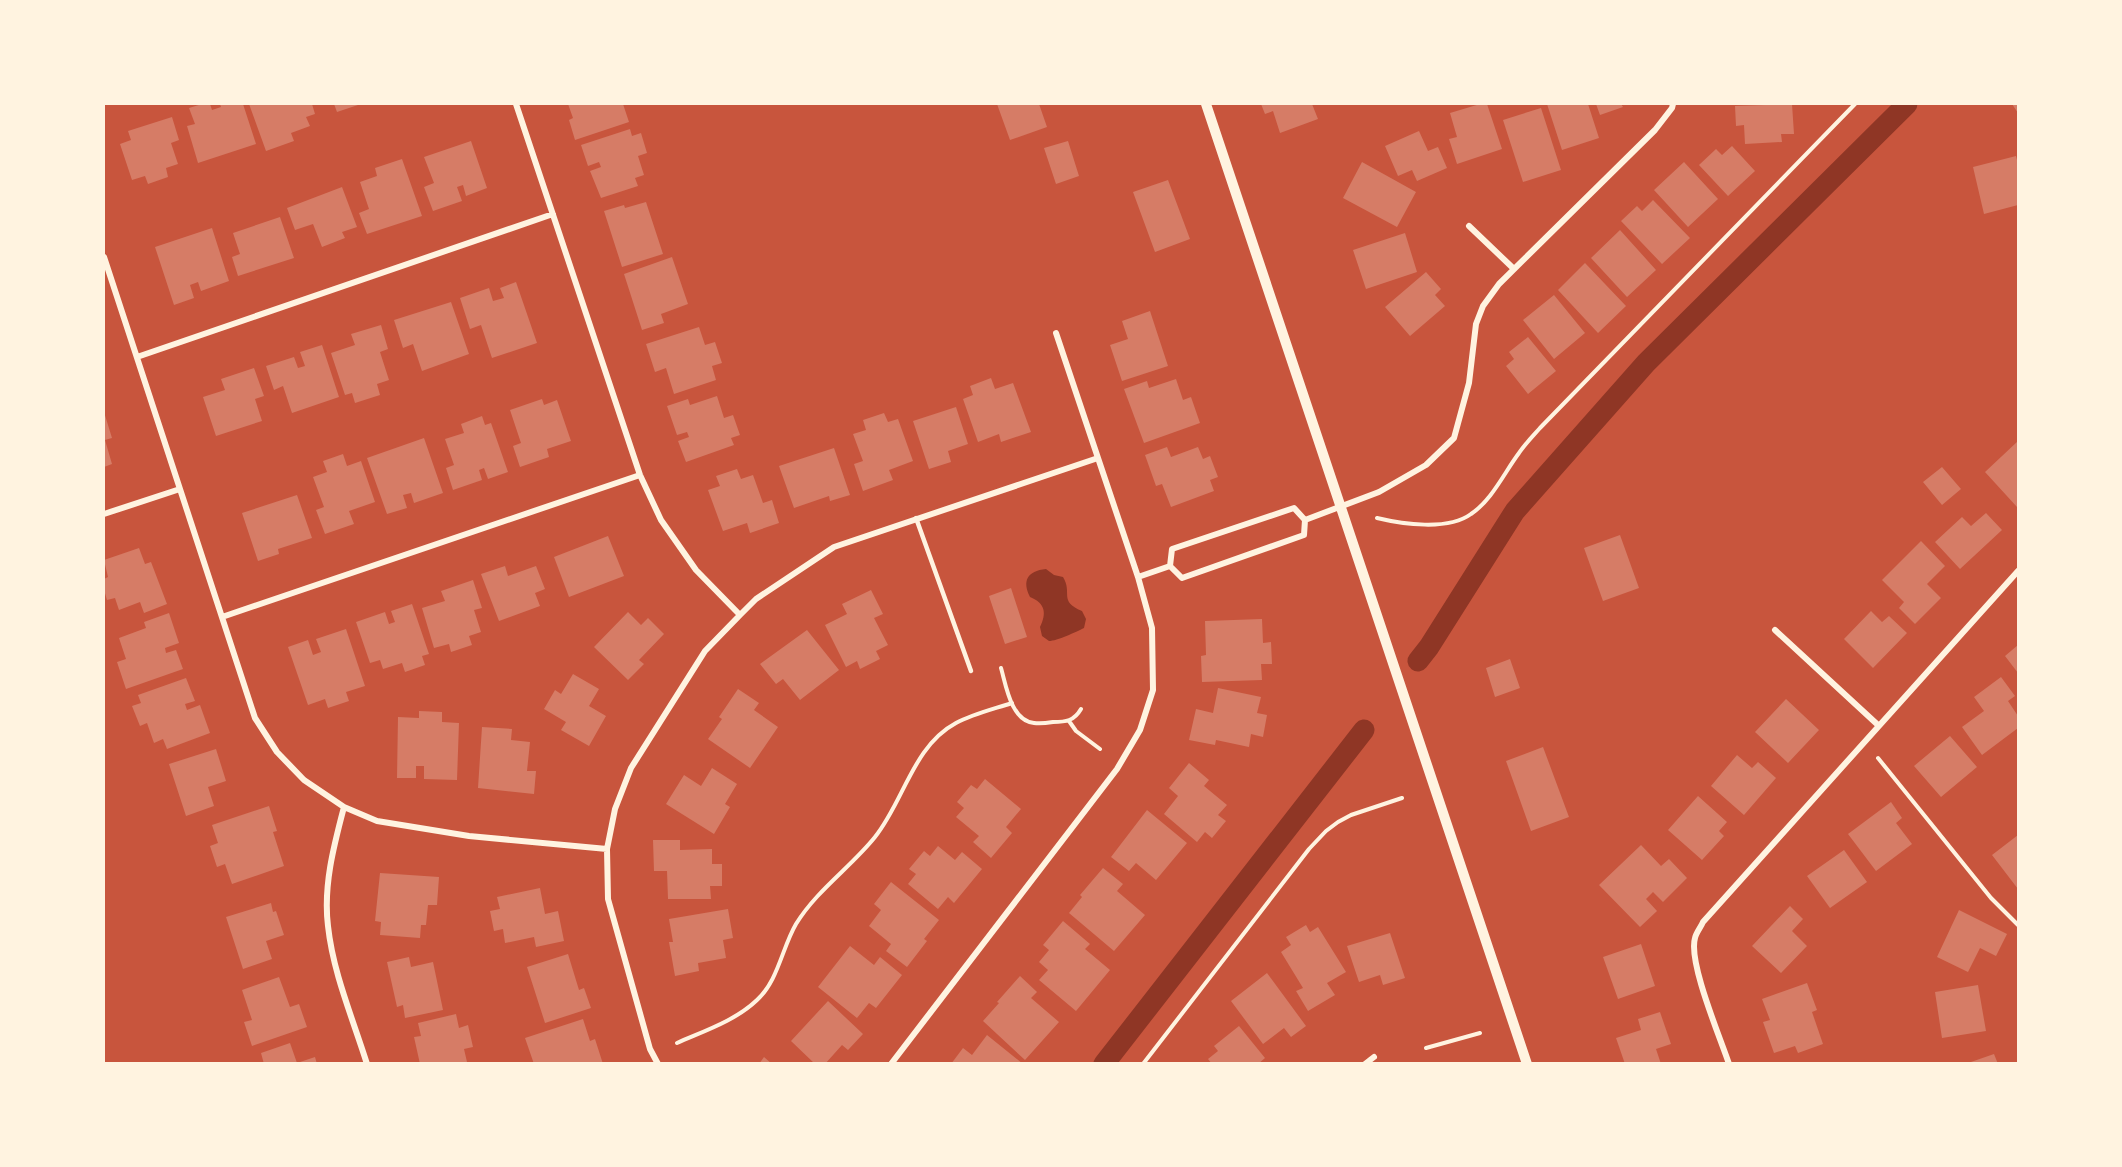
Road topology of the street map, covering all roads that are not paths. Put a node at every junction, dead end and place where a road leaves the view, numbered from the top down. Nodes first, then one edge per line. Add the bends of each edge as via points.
1 (516, 104) edge
2 (1206, 104) edge
3 (1672, 106) edge
4 (553, 214) junction
5 (1469, 226) dead end
6 (104, 257) edge
7 (1514, 268) junction
8 (1056, 333) dead end
9 (136, 357) junction
10 (1098, 458) junction
11 (640, 475) junction
12 (180, 489) junction
13 (1341, 507) junction
14 (104, 514) edge
15 (916, 518) junction
16 (1305, 520) junction
17 (1170, 566) junction
18 (2019, 571) edge
19 (1138, 577) junction
20 (740, 615) junction
21 (222, 617) junction
22 (1775, 630) dead end
23 (971, 671) dead end
24 (1878, 725) junction
25 (344, 807) junction
26 (607, 849) junction
27 (1374, 1057) dead end
28 (367, 1064) edge
29 (658, 1064) edge
30 (891, 1064) edge
31 (1365, 1064) edge
32 (1527, 1064) edge
33 (1729, 1064) edge

1 - 4 street
2 - 13 street
3 - 7 street via 1655,129
4 - 9 street
4 - 11 street
5 - 7 street
6 - 9 street
7 - 13 street via 1484,306 1476,324 1469,383 1454,438 1426,465 1379,492
8 - 10 street
9 - 12 street
10 - 15 street
10 - 19 street
11 - 20 street via 661,520 696,570
11 - 21 street
12 - 14 street
12 - 21 street
13 - 16 street
13 - 32 street
15 - 20 street via 834,547 756,599
15 - 23 lane
16 - 17 street via 1304,535 1182,578
16 - 17 street via 1294,508 1172,549
17 - 19 street
18 - 24 street
19 - 30 street via 1152,628 1153,690 1140,730 1117,770
20 - 26 street via 705,651 631,768 615,809
21 - 25 street via 255,718 277,752 304,780
22 - 24 street
24 - 33 street via 1703,922 1695,939 1698,972
25 - 26 street via 377,821 446,833
25 - 28 street via 328,878 328,925 338,974
26 - 29 street via 608,899 650,1049
27 - 31 street

